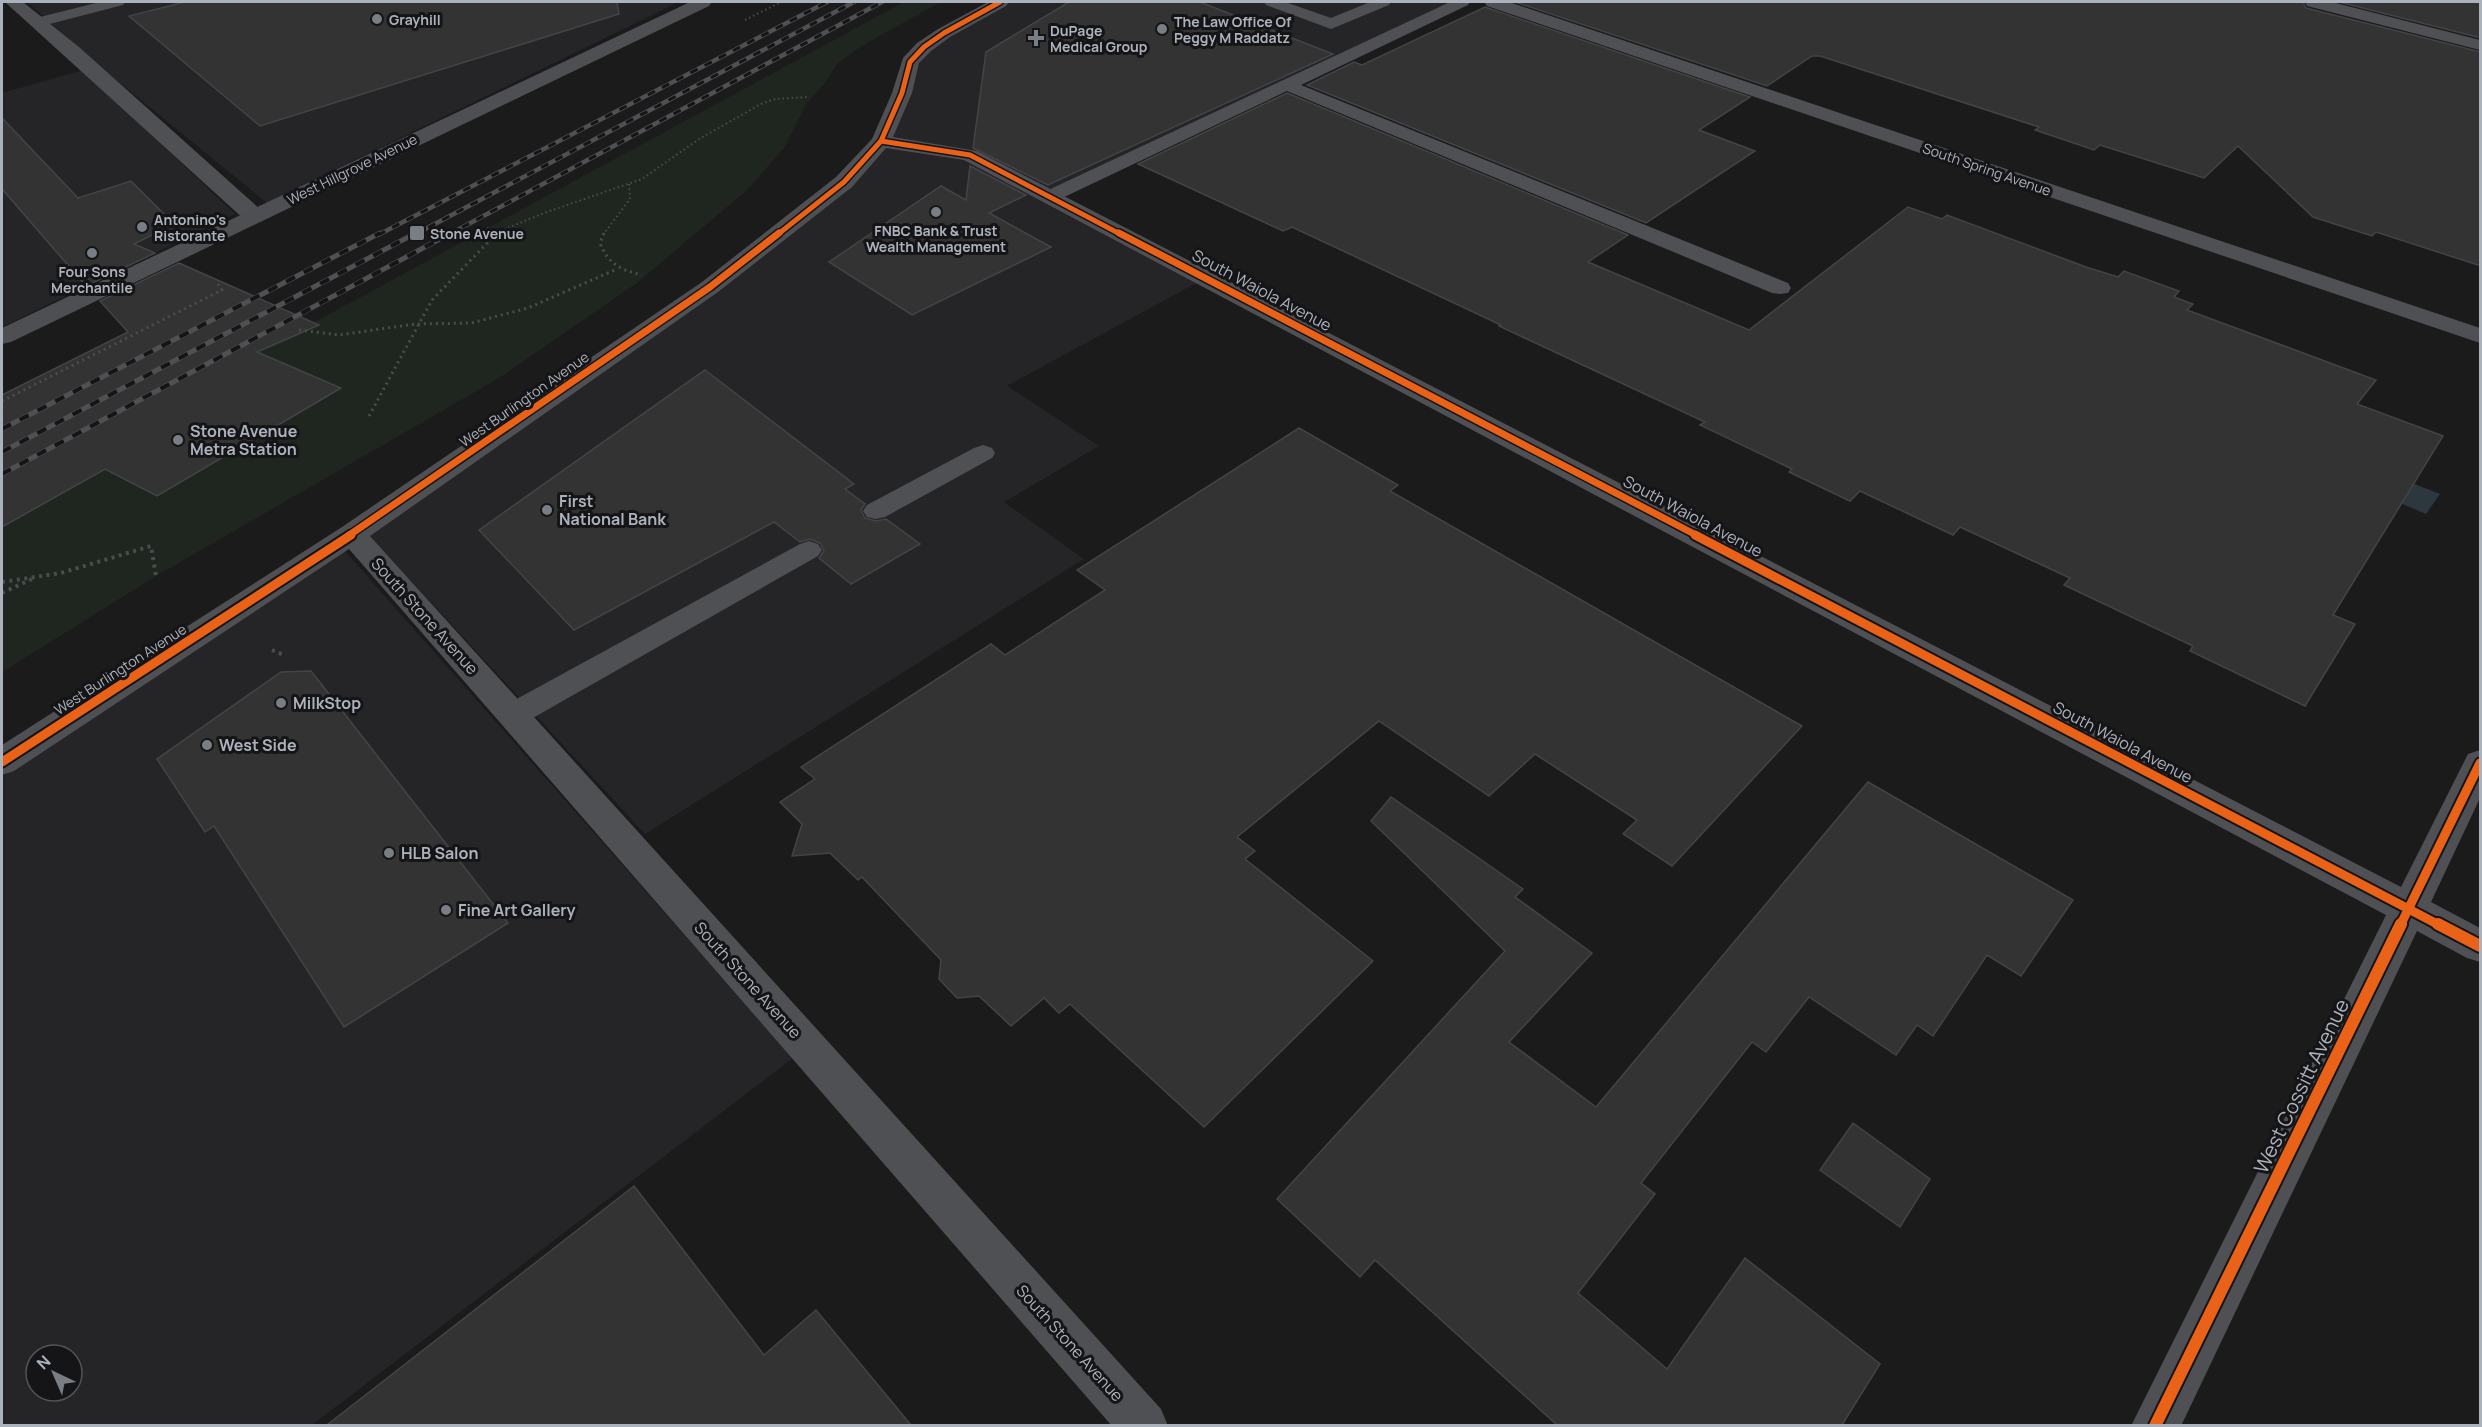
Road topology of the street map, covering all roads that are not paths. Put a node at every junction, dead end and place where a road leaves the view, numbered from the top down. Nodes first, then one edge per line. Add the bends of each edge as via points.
1 (13, 2) edge
2 (117, 2) edge
3 (703, 2) edge
4 (1000, 2) edge
5 (1272, 2) edge
6 (1383, 2) edge
7 (1462, 2) edge
8 (1494, 2) edge
9 (2313, 2) edge
10 (38, 22) junction
11 (2481, 45) edge
12 (1287, 85) junction
13 (881, 141) junction
14 (1051, 196) junction
15 (254, 216) junction
16 (1780, 288) dead end
17 (2481, 336) edge
18 (2, 337) edge
19 (983, 453) dead end
20 (876, 511) dead end
21 (352, 534) junction
22 (809, 550) dead end
23 (513, 715) junction
24 (2, 762) edge
25 (2481, 763) edge
26 (2409, 909) junction
27 (2481, 946) edge
28 (1143, 1425) edge
29 (2155, 1425) edge

1 - 10 street
2 - 10 lane
3 - 15 street, West Hillgrove Avenue
4 - 13 street, West Burlington Avenue via 930,42 910,62 902,93
5 - 6 lane via 1331,24
7 - 12 lane
8 - 17 street, South Spring Avenue
9 - 11 street
10 - 15 street
12 - 14 lane
12 - 16 lane
13 - 14 street, South Waiola Avenue via 970,155
13 - 21 street, West Burlington Avenue via 844,182 710,287
14 - 26 street, South Waiola Avenue
15 - 18 street, West Hillgrove Avenue
19 - 20 lane
21 - 23 street, South Stone Avenue
21 - 24 street, West Burlington Avenue
22 - 23 lane
23 - 28 street, South Stone Avenue
25 - 26 street, West Cossitt Avenue
26 - 27 street, South Waiola Avenue
26 - 29 street, West Cossitt Avenue

